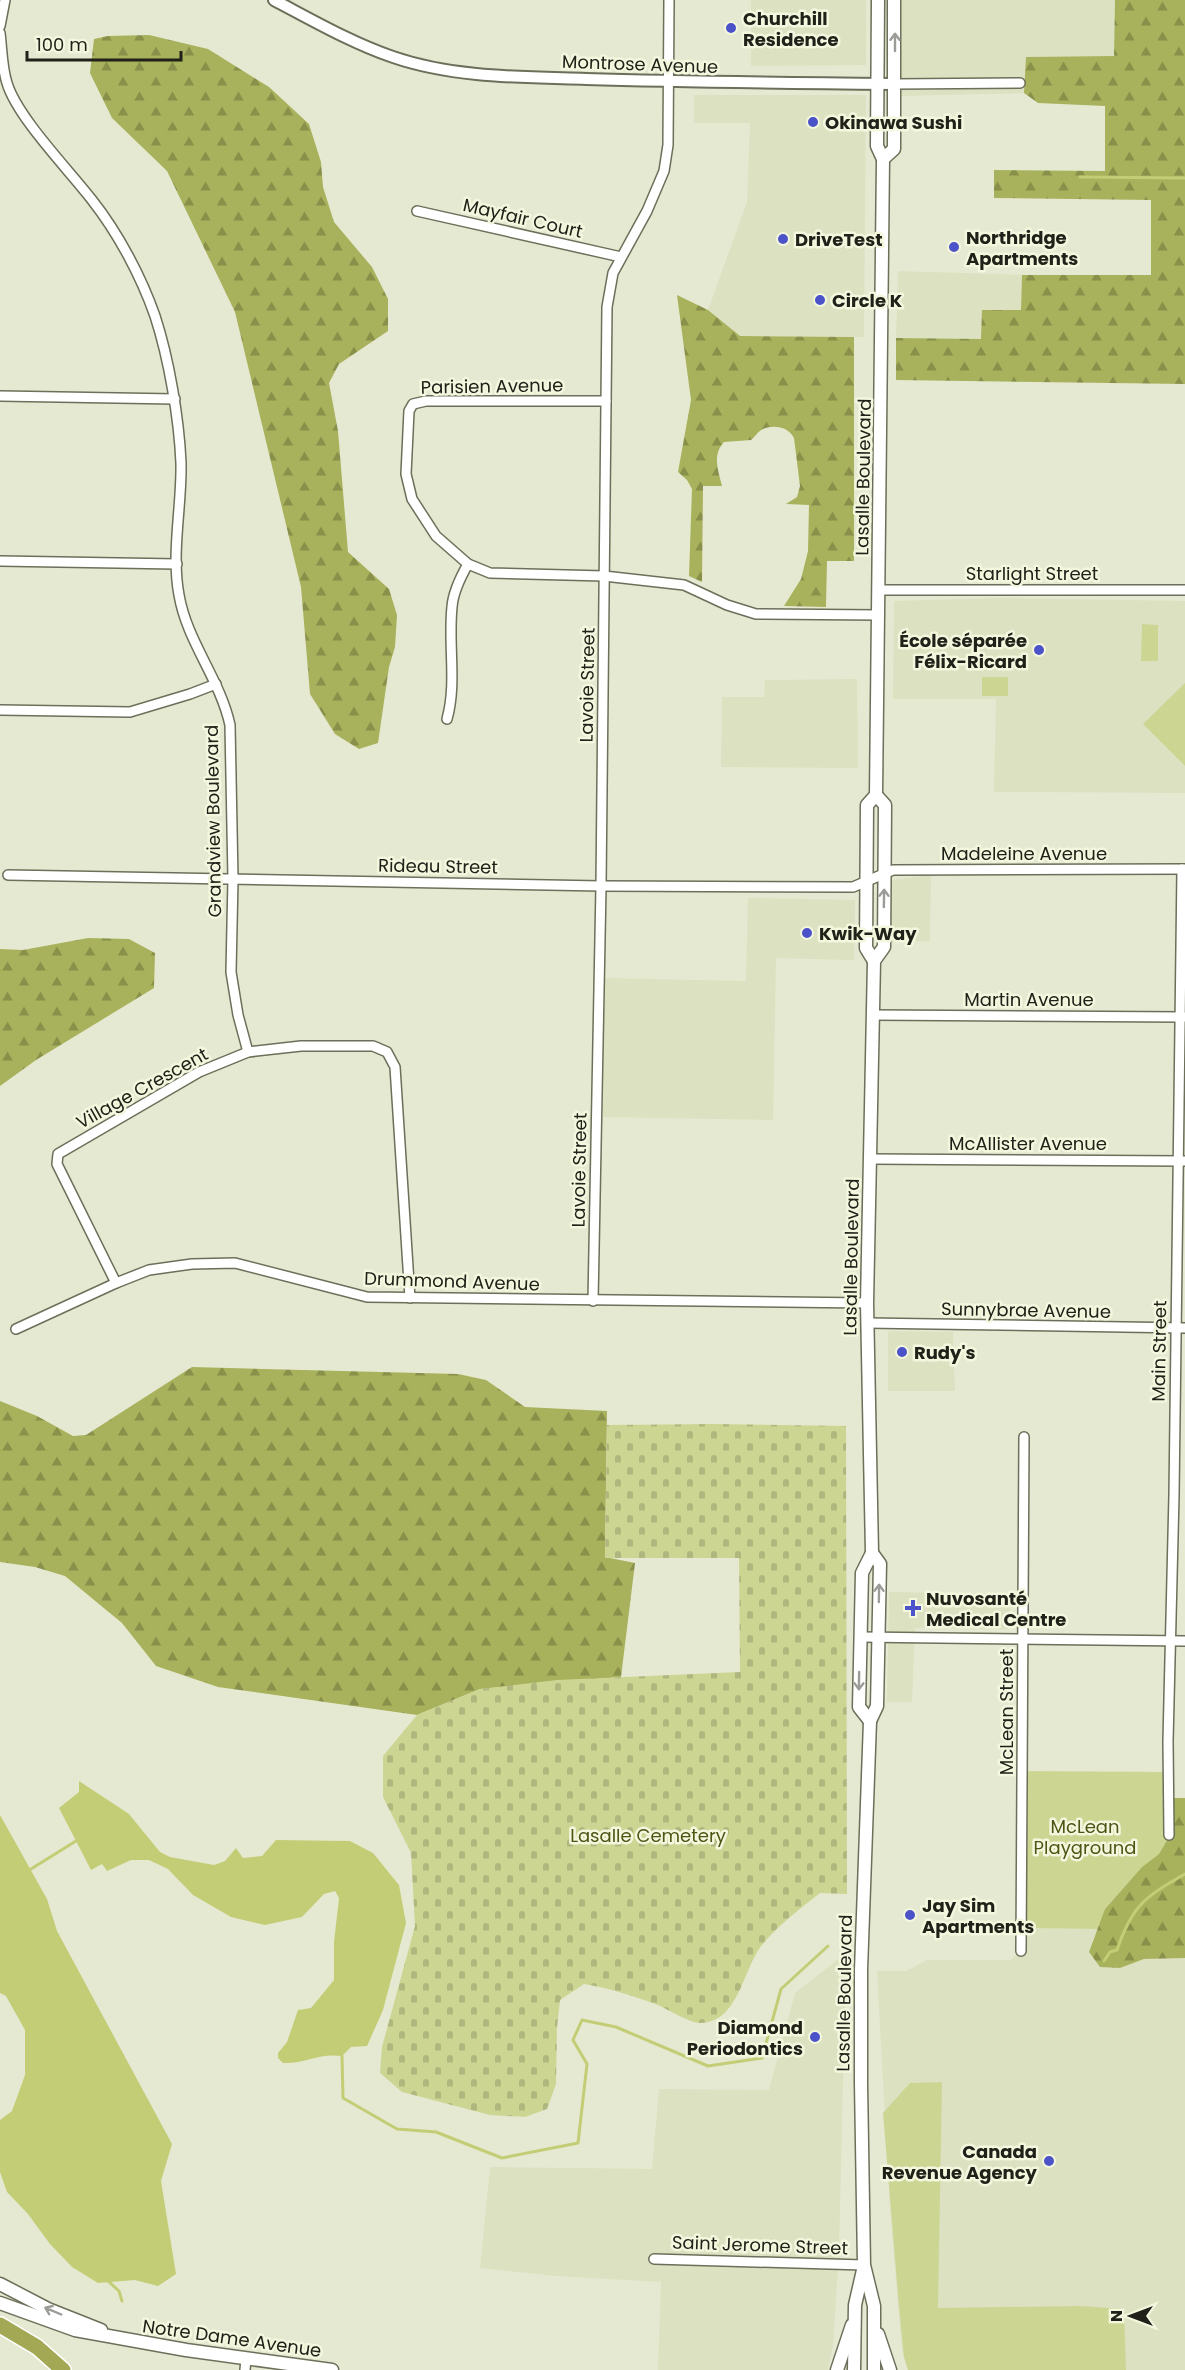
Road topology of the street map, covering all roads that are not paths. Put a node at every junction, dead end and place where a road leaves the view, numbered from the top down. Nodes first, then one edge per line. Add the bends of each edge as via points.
1 (5, 0) edge
2 (274, 0) edge
3 (669, 0) edge
4 (878, 0) edge
5 (894, 0) edge
6 (0, 26) edge
7 (0, 33) edge
8 (668, 82) junction
9 (1020, 83) dead end
10 (877, 84) junction
11 (895, 84) junction
12 (883, 159) junction
13 (417, 211) dead end
14 (621, 257) junction
15 (0, 396) edge
16 (175, 399) junction
17 (606, 400) junction
18 (0, 561) edge
19 (177, 564) junction
20 (468, 564) junction
21 (604, 576) junction
22 (879, 590) junction
23 (1185, 590) edge
24 (879, 615) junction
25 (216, 684) junction
26 (0, 710) edge
27 (447, 719) dead end
28 (876, 795) junction
29 (1183, 869) edge
30 (885, 873) junction
31 (8, 874) dead end
32 (233, 879) junction
33 (866, 881) junction
34 (601, 885) junction
35 (874, 962) junction
36 (873, 1015) junction
37 (1182, 1017) edge
38 (248, 1052) junction
39 (870, 1159) junction
40 (1182, 1161) edge
41 (116, 1283) junction
42 (410, 1298) junction
43 (593, 1301) junction
44 (867, 1303) junction
45 (867, 1323) junction
46 (1181, 1328) edge
47 (16, 1329) dead end
48 (1024, 1437) dead end
49 (1174, 1495) junction
50 (1185, 1495) edge
51 (872, 1553) junction
52 (860, 1637) junction
53 (878, 1637) junction
54 (1022, 1639) junction
55 (1171, 1641) junction
56 (1185, 1641) edge
57 (870, 1721) junction
58 (1169, 1835) dead end
59 (1021, 1951) dead end
60 (654, 2259) dead end
61 (864, 2265) junction
62 (0, 2284) edge
63 (0, 2303) edge
64 (855, 2316) junction
65 (874, 2323) junction
66 (0, 2325) edge
67 (127, 2341) junction
68 (245, 2364) edge
69 (63, 2370) edge
70 (332, 2370) edge
71 (837, 2370) edge
72 (854, 2370) edge
73 (874, 2370) edge
74 (890, 2370) edge

1 - 6 street
2 - 8 street, Montrose Avenue via 392,57 426,66 492,76
3 - 8 street, Lavoie Street
4 - 10 main road, Lasalle Boulevard
11 -> 5 main road, Lasalle Boulevard
7 - 16 street, Grandview Boulevard via 7,83 19,109 95,203 129,257 155,316
8 - 10 street, Montrose Avenue
8 - 14 street, Lavoie Street via 664,171
9 - 11 street, Montrose Avenue
10 - 11 street, Montrose Avenue
10 - 12 main road, Lasalle Boulevard via 877,146
11 - 12 main road, Lasalle Boulevard via 894,148
12 - 22 main road, Lasalle Boulevard
13 - 14 street, Mayfair Court
14 - 17 street, Lavoie Street via 613,273 607,307
15 - 16 street
16 - 19 street, Grandview Boulevard via 181,464
17 - 20 street, Parisien Avenue via 426,400 413,404 409,411 406,474 412,499 436,536
17 - 21 street, Lavoie Street
18 - 19 street
19 - 25 street, Grandview Boulevard via 178,595 187,624
20 - 21 street, Parisien Avenue via 490,573
20 - 27 street via 452,607 452,702
21 - 24 street, Parisien Avenue via 684,585 756,614
21 - 34 street, Lavoie Street
22 - 23 street, Starlight Street
22 - 24 main road, Lasalle Boulevard
24 - 28 main road, Lasalle Boulevard
25 - 26 street via 130,712
25 - 32 street, Grandview Boulevard via 230,725
28 - 30 main road, Lasalle Boulevard via 885,805
28 - 33 main road, Lasalle Boulevard via 867,805
29 - 30 street, Madeleine Avenue
29 - 37 street, Main Street
30 - 33 street, Madeleine Avenue
35 -> 30 main road, Lasalle Boulevard via 884,947
31 - 32 street, Rideau Street
32 - 34 street, Rideau Street
32 - 38 street, Grandview Boulevard via 231,972
33 - 34 street, Rideau Street via 853,887
33 - 35 main road, Lasalle Boulevard via 866,948
34 - 43 street, Lavoie Street
35 - 36 main road, Lasalle Boulevard
36 - 37 street, Martin Avenue
36 - 39 main road, Lasalle Boulevard
37 - 40 street, Main Street
38 - 41 street, Village Crescent via 196,1073 58,1154 57,1164
38 - 42 street, Village Crescent via 301,1046 373,1046 387,1052 395,1067
39 - 40 street, McAllister Avenue
39 - 44 main road, Lasalle Boulevard
40 - 46 street, Main Street
41 - 42 street, Drummond Avenue via 149,1270 235,1263 367,1297
41 - 47 street, Drummond Avenue
42 - 43 street, Drummond Avenue
43 - 44 street, Drummond Avenue
44 - 45 main road, Lasalle Boulevard
45 - 46 street, Sunnybrae Avenue
45 - 51 main road, Lasalle Boulevard
46 - 49 street, Main Street
48 - 54 street, McLean Street
49 - 50 street
49 - 55 street, Main Street
51 - 52 main road, Lasalle Boulevard via 862,1573
53 -> 51 main road, Lasalle Boulevard via 880,1564
52 - 53 street
52 -> 57 main road, Lasalle Boulevard via 859,1707
53 - 54 street
53 - 57 main road, Lasalle Boulevard via 877,1706
54 - 55 street
54 - 59 street, McLean Street
55 - 56 street
55 - 58 street, Main Street
57 - 61 main road, Lasalle Boulevard via 861,1970
60 - 61 street, Saint Jerome Street
61 - 64 main road, Lasalle Boulevard
61 - 65 main road, Lasalle Boulevard
67 -> 62 main road, Notre Dame Avenue via 48,2309
63 - 67 main road, Notre Dame Avenue via 75,2330
64 - 71 main road
64 - 72 main road, Lasalle Boulevard
65 - 73 main road, Lasalle Boulevard
65 - 74 main road
66 - 69 highway via 37,2347
67 - 68 main road, Notre Dame Avenue
68 - 70 main road, Notre Dame Avenue

